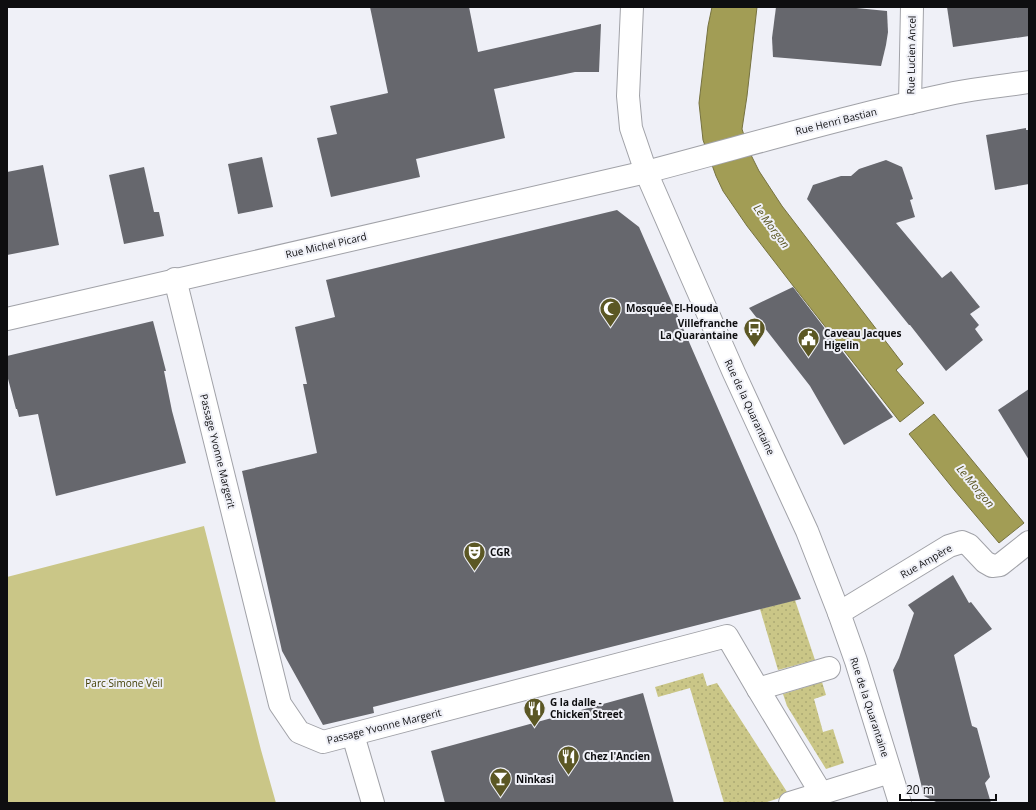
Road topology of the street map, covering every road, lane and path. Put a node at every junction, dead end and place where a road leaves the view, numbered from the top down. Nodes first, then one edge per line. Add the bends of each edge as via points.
1 (632, 7) edge
2 (912, 7) edge
3 (1029, 82) edge
4 (910, 103) junction
5 (646, 172) junction
6 (175, 279) junction
7 (7, 319) edge
8 (1029, 542) edge
9 (839, 613) junction
10 (829, 668) dead end
11 (758, 689) junction
12 (352, 735) junction
13 (890, 772) junction
14 (822, 793) junction
15 (372, 803) edge
16 (790, 803) edge
17 (900, 803) edge

1 - 5 street, Rue de la Quarantaine via 628,96 631,128
2 - 4 street, Rue Lucien Ancel
3 - 4 street, Rue Henri Bastian
4 - 5 street, Rue Henri Bastian
5 - 6 street, Rue Michel Picard
5 - 9 street, Rue de la Quarantaine via 807,531
6 - 7 street, Rue Michel Picard
6 - 12 street, Passage Yvonne Margerit via 280,704 299,732 323,742
8 - 9 street, Rue Ampère via 1000,565 992,566 969,545 962,542 949,546
9 - 13 street, Rue de la Quarantaine
10 - 11 street
11 - 12 street, Passage Yvonne Margerit via 727,636
11 - 14 street, Passage Yvonne Margerit
12 - 15 street
13 - 14 street
13 - 17 street, Rue de la Quarantaine
14 - 16 street

